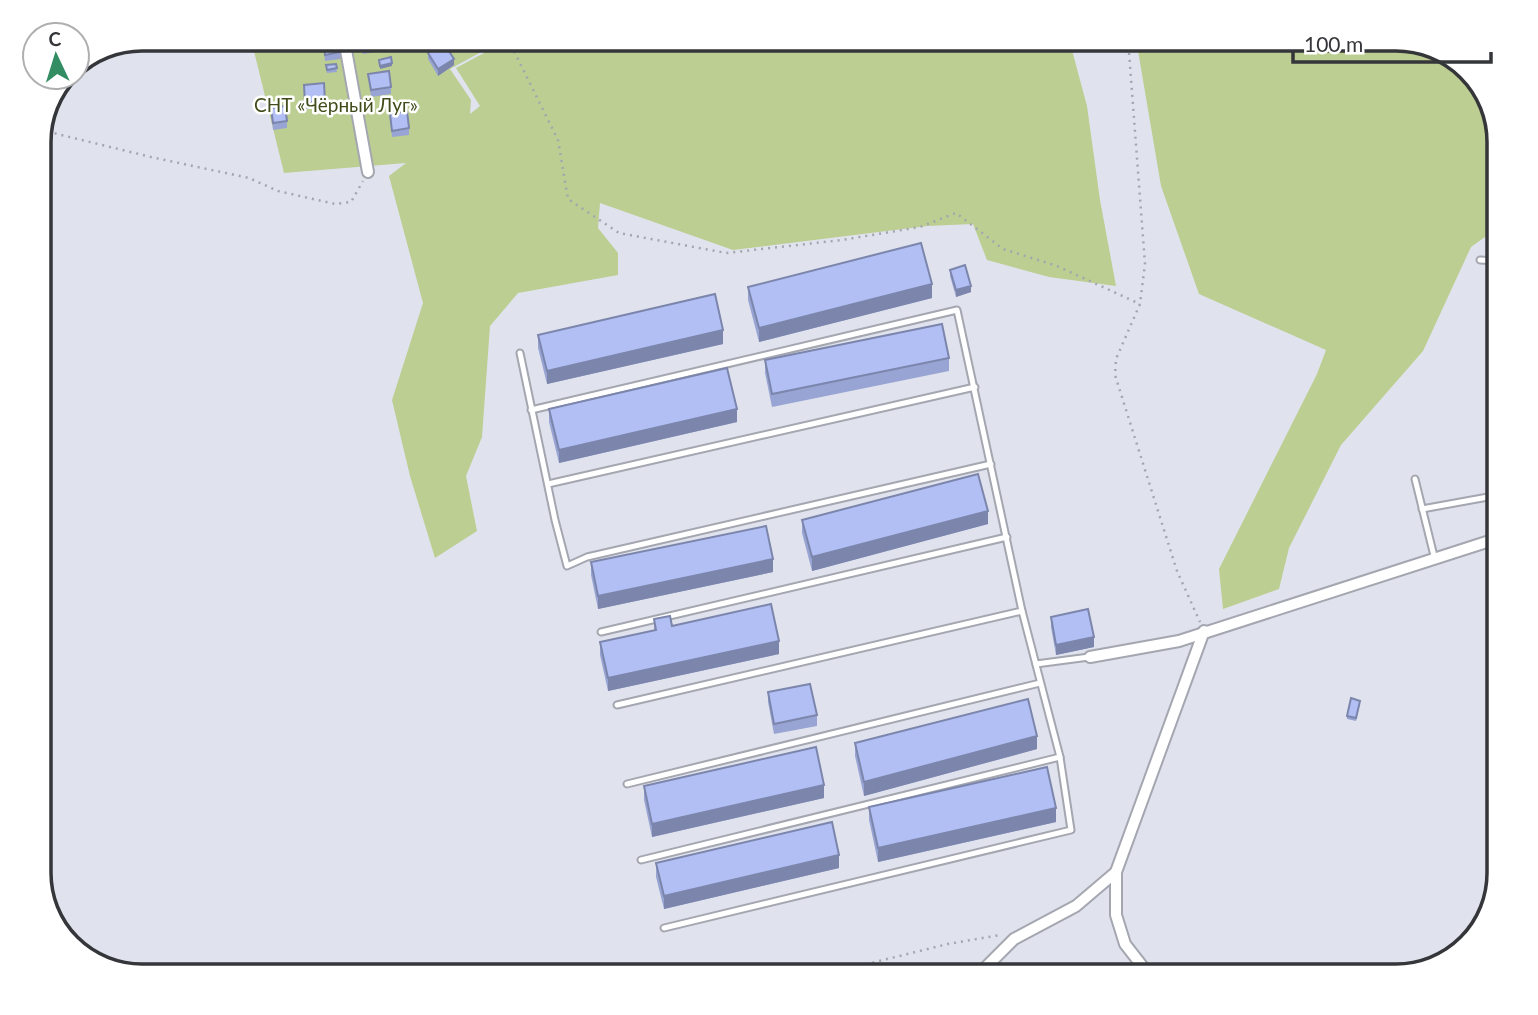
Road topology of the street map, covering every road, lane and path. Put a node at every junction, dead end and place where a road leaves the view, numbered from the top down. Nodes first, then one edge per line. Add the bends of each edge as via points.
1 (346, 51) edge
2 (514, 51) edge
3 (1130, 51) edge
4 (52, 133) edge
5 (368, 172) joint
6 (1480, 260) dead end
7 (1487, 260) edge
8 (1140, 304) junction
9 (520, 353) dead end
10 (975, 387) junction
11 (531, 410) junction
12 (991, 464) junction
13 (1415, 479) dead end
14 (548, 484) junction
15 (1487, 497) edge
16 (1422, 509) junction
17 (1007, 537) junction
18 (1487, 542) edge
19 (1435, 560) junction
20 (1022, 611) junction
21 (1204, 631) junction
22 (601, 632) dead end
23 (1090, 657) joint
24 (1037, 664) junction
25 (1040, 683) junction
26 (617, 705) dead end
27 (1060, 757) junction
28 (627, 784) dead end
29 (641, 860) dead end
30 (1116, 872) junction
31 (664, 928) dead end
32 (1011, 932) dead end
33 (867, 964) edge
34 (989, 964) edge
35 (1141, 964) edge

1 - 5 street
2 - 8 path via 558,141 568,199 619,233 726,253 920,227 956,213 1003,248 1057,266
3 - 8 path via 1145,264
4 - 5 path via 249,178 278,191 335,204 351,202
6 - 7 lane
8 - 21 path via 1116,359 1115,375 1177,571
9 - 11 lane
10 - 11 lane via 957,310
10 - 12 lane
10 - 14 lane
11 - 14 lane
12 - 14 lane via 587,557 567,566
12 - 17 lane
13 - 16 lane
15 - 16 lane
16 - 19 lane
17 - 20 lane
17 - 22 lane
18 - 19 street
19 - 21 street
20 - 24 lane
20 - 26 lane
21 - 23 street via 1179,641
21 - 30 street
23 - 24 lane
24 - 25 lane
25 - 27 lane
25 - 28 lane
27 - 29 lane
27 - 31 lane via 1072,830
30 - 34 street via 1076,906 1014,939
30 - 35 street via 1116,915 1125,944
32 - 33 path

